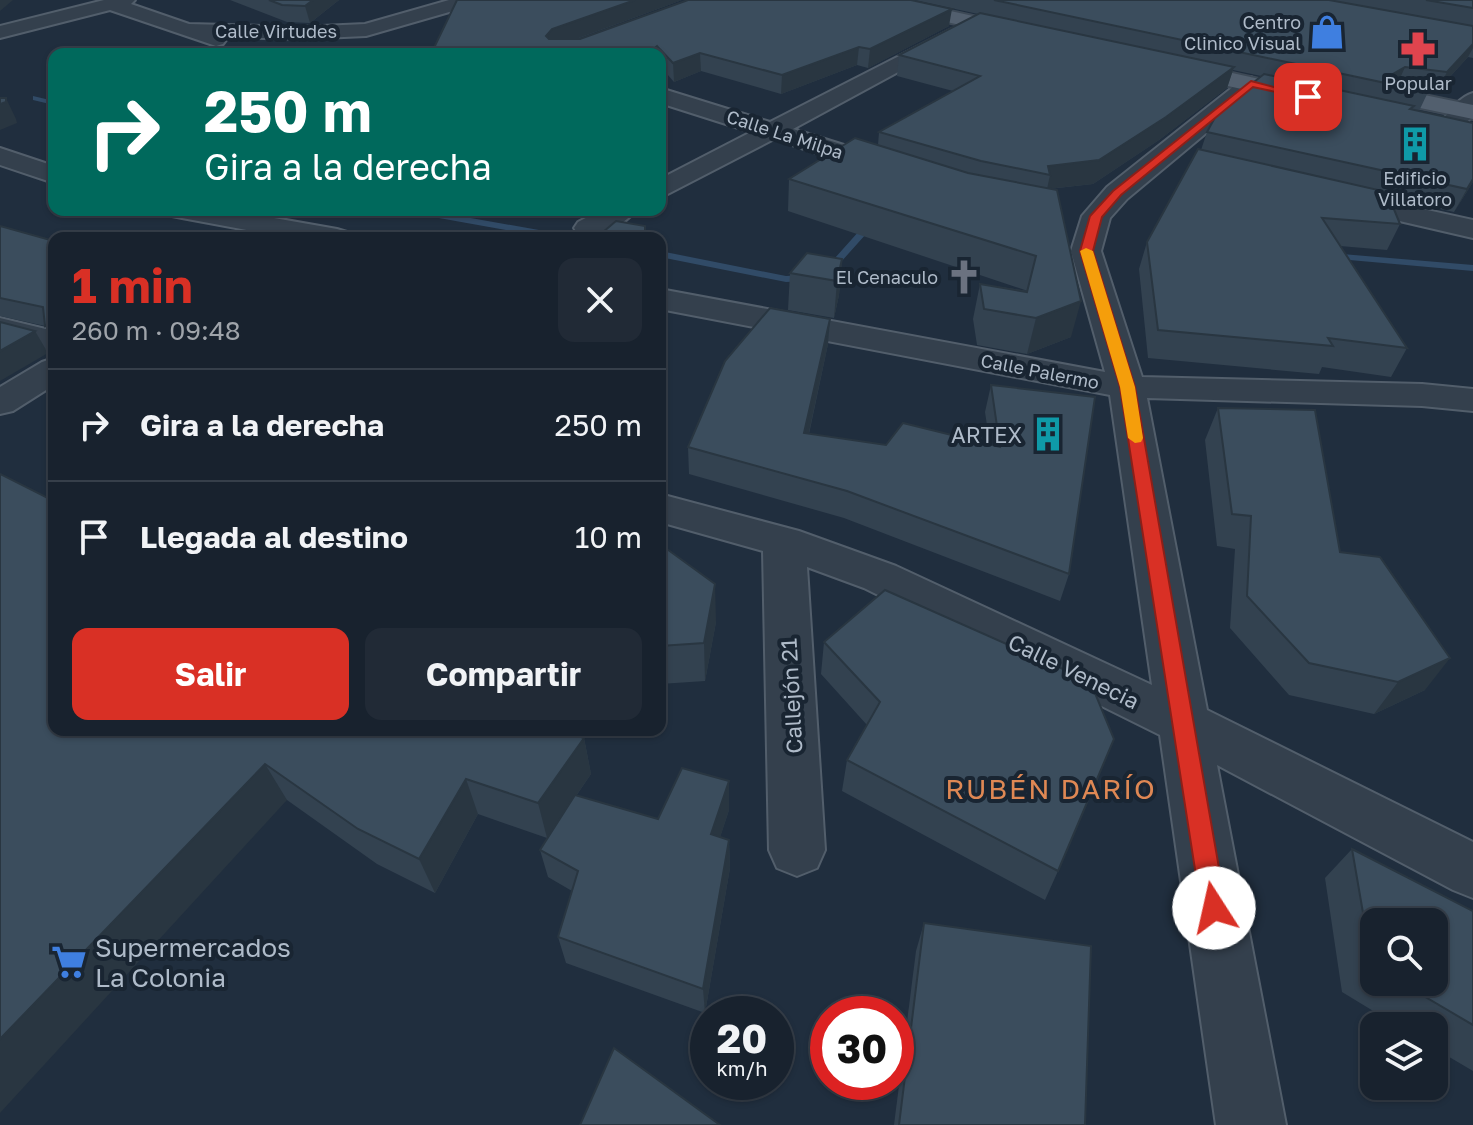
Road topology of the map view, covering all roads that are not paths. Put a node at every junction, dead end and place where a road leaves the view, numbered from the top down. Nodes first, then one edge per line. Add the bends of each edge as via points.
1 (50, 0) edge
2 (470, 0) edge
3 (874, 0) edge
4 (948, 0) edge
5 (119, 2) edge
6 (1041, 20) edge
7 (975, 22) junction
8 (35, 23) junction
9 (187, 30) junction
10 (366, 30) junction
11 (8, 39) edge
12 (1052, 40) edge
13 (237, 48) edge
14 (338, 48) edge
15 (1251, 84) junction
16 (666, 97) edge
17 (1468, 113) edge
18 (774, 131) junction
19 (0, 156) edge
20 (48, 173) edge
21 (923, 179) edge
22 (666, 187) edge
23 (1305, 191) edge
24 (204, 216) edge
25 (611, 216) edge
26 (588, 228) dead end
27 (1473, 229) edge
28 (262, 232) edge
29 (666, 300) edge
30 (0, 328) edge
31 (48, 340) edge
32 (48, 373) edge
33 (1127, 387) junction
34 (1473, 400) edge
35 (0, 403) edge
36 (666, 510) edge
37 (784, 542) junction
38 (1182, 722) junction
39 (797, 850) dead end
40 (1473, 871) edge
41 (1251, 1125) edge

1 - 8 street
2 - 10 street, Calle Virtudes
3 - 7 main road
4 - 6 main road
5 - 8 street
5 - 9 street
7 - 12 main road
7 - 18 street
8 - 11 street
9 - 10 street, Calle Virtudes
9 - 13 street
10 - 14 street, Calle Virtudes
15 - 15 main road via 1162,55 1323,90
15 - 33 street via 1181,161 1084,215 1086,251
16 - 18 street, Calle La Milpa
17 - 17 main road via 1442,101 1354,97
18 - 21 street, Calle La Milpa
18 - 22 street
19 - 20 street
23 - 27 street
24 - 28 street
25 - 26 street
29 - 33 street, Calle Palermo
30 - 31 street
32 - 35 street
33 - 34 street, Calle Palermo
33 - 38 street
36 - 37 street, Calle Venecia
37 - 38 street, Calle Venecia via 880,577
37 - 39 street, Callejón 21
38 - 40 street, Calle Venecia
38 - 41 street

